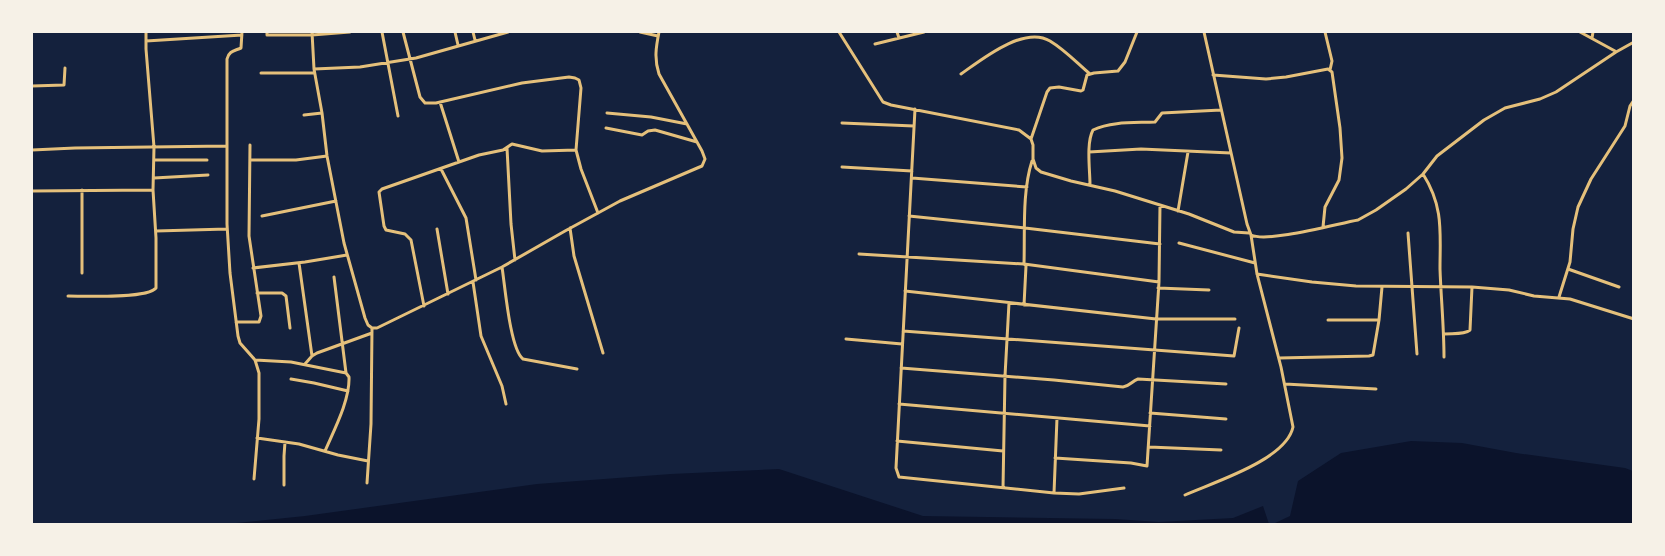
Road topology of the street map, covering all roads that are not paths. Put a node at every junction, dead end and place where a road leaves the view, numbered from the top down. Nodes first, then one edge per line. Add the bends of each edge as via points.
1 (146, 32) edge
2 (267, 32) edge
3 (350, 32) edge
4 (382, 32) edge
5 (403, 32) edge
6 (455, 32) edge
7 (473, 32) edge
8 (508, 32) edge
9 (640, 32) edge
10 (839, 32) edge
11 (897, 32) edge
12 (924, 32) edge
13 (1137, 32) edge
14 (1204, 32) edge
15 (1325, 32) edge
16 (1580, 32) edge
17 (1593, 32) edge
18 (242, 33) edge
19 (312, 33) edge
20 (659, 34) edge
21 (899, 38) junction
22 (1592, 38) junction
23 (146, 40) junction
24 (475, 40) junction
25 (1633, 43) edge
26 (876, 44) dead end
27 (458, 45) junction
28 (1616, 52) junction
29 (410, 59) junction
30 (389, 62) junction
31 (65, 68) dead end
32 (1330, 70) junction
33 (314, 71) junction
34 (261, 73) dead end
35 (961, 74) dead end
36 (1090, 74) junction
37 (1213, 75) junction
38 (32, 86) edge
39 (1634, 100) edge
40 (440, 102) junction
41 (915, 109) junction
42 (1221, 110) junction
43 (608, 112) dead end
44 (322, 113) junction
45 (304, 115) dead end
46 (398, 116) dead end
47 (842, 123) dead end
48 (687, 124) junction
49 (914, 126) junction
50 (606, 128) dead end
51 (1031, 140) junction
52 (697, 142) junction
53 (250, 145) dead end
54 (226, 146) junction
55 (154, 147) junction
56 (507, 148) junction
57 (32, 150) edge
58 (576, 150) junction
59 (1089, 152) junction
60 (1188, 152) junction
61 (1231, 153) junction
62 (327, 156) junction
63 (1033, 159) junction
64 (154, 160) junction
65 (207, 160) dead end
66 (250, 160) junction
67 (459, 162) junction
68 (842, 167) dead end
69 (441, 169) junction
70 (912, 171) junction
71 (1423, 174) junction
72 (208, 175) dead end
73 (154, 178) junction
74 (911, 178) junction
75 (1090, 185) junction
76 (1027, 186) junction
77 (82, 190) junction
78 (153, 190) junction
79 (32, 191) edge
80 (336, 201) junction
81 (1160, 205) junction
82 (1178, 211) junction
83 (598, 213) junction
84 (262, 216) dead end
85 (909, 216) junction
86 (1323, 227) junction
87 (438, 228) dead end
88 (570, 228) junction
89 (1025, 228) junction
90 (228, 229) junction
91 (156, 231) junction
92 (1408, 233) dead end
93 (1250, 234) junction
94 (1179, 243) dead end
95 (1160, 244) junction
96 (859, 254) dead end
97 (347, 255) junction
98 (907, 256) junction
99 (515, 260) junction
100 (299, 263) junction
101 (1255, 263) junction
102 (1024, 264) junction
103 (502, 267) junction
104 (253, 268) junction
105 (1568, 269) junction
106 (82, 273) dead end
107 (1257, 274) junction
108 (334, 277) dead end
109 (475, 281) junction
110 (1159, 282) junction
111 (1412, 285) junction
112 (1382, 286) junction
113 (1442, 287) junction
114 (1472, 287) junction
115 (1619, 287) dead end
116 (1158, 288) junction
117 (1209, 290) dead end
118 (905, 291) junction
119 (257, 292) junction
120 (448, 294) junction
121 (68, 296) dead end
122 (1559, 297) junction
123 (1009, 303) junction
124 (1024, 304) junction
125 (424, 306) junction
126 (1156, 319) junction
127 (1235, 319) dead end
128 (1634, 319) edge
129 (1328, 320) dead end
130 (1379, 320) junction
131 (236, 322) junction
132 (1239, 327) dead end
133 (291, 328) dead end
134 (903, 330) junction
135 (372, 331) junction
136 (1444, 334) junction
137 (846, 339) dead end
138 (1006, 339) junction
139 (342, 344) junction
140 (902, 344) junction
141 (1154, 351) junction
142 (603, 353) dead end
143 (1417, 354) dead end
144 (312, 356) junction
145 (1444, 357) dead end
146 (1279, 358) junction
147 (255, 360) junction
148 (305, 364) junction
149 (901, 368) junction
150 (577, 369) dead end
151 (346, 373) junction
152 (1005, 376) junction
153 (291, 379) dead end
154 (1152, 380) junction
155 (1226, 384) dead end
156 (1285, 384) junction
157 (1376, 389) dead end
158 (348, 391) junction
159 (506, 404) dead end
160 (899, 404) junction
161 (1150, 413) junction
162 (1004, 414) junction
163 (1057, 418) junction
164 (1226, 419) dead end
165 (1150, 426) junction
166 (257, 438) junction
167 (897, 441) junction
168 (285, 442) junction
169 (1149, 447) junction
170 (1221, 450) dead end
171 (325, 451) junction
172 (1003, 452) junction
173 (1055, 458) junction
174 (368, 460) junction
175 (254, 479) dead end
176 (367, 483) dead end
177 (284, 485) dead end
178 (1003, 488) junction
179 (1125, 488) dead end
180 (1054, 493) junction
181 (1185, 495) dead end

1 - 23 street
2 - 19 street
3 - 19 street
4 - 30 street
5 - 29 street
6 - 27 street
7 - 24 street
8 - 24 street
9 - 20 street
10 - 41 street via 883,102
11 - 21 street
12 - 21 street
13 - 36 street via 1122,68
14 - 37 street
15 - 32 street via 1332,61
16 - 22 street
17 - 22 street
18 - 23 street
18 - 54 street via 241,48 228,54 227,59
19 - 33 street
20 - 48 street via 656,65
21 - 26 street
22 - 28 street
23 - 55 street
24 - 27 street
25 - 28 street
27 - 29 street
28 - 71 street via 1556,92 1505,108 1484,120 1437,156
29 - 30 street
29 - 40 street via 422,101
30 - 33 street
30 - 46 street
31 - 38 street via 64,85
32 - 37 street via 1266,79
32 - 86 street via 1342,158 1339,180 1324,207
33 - 34 street
33 - 44 street
35 - 36 street via 995,50 1035,36 1049,40
36 - 51 street via 1081,91 1050,88
37 - 42 street
39 - 105 street via 1625,126 1578,207
40 - 58 street via 522,83 575,78 582,88
40 - 67 street
41 - 49 street
41 - 51 street via 1019,130
42 - 59 street via 1162,113 1155,122 1097,128 1091,133
42 - 61 street
43 - 48 street
44 - 45 street
44 - 62 street
47 - 49 street
48 - 52 street
49 - 70 street
50 - 52 street via 642,135 655,130
51 - 63 street
52 - 83 street via 705,159 702,166
53 - 66 street
54 - 55 street
54 - 90 street
55 - 57 street
55 - 64 street
56 - 58 street via 512,144 542,150
56 - 67 street
56 - 99 street
58 - 83 street
59 - 60 street
59 - 75 street
60 - 61 street
60 - 82 street
61 - 93 street
62 - 66 street
62 - 80 street
63 - 75 street via 1041,172
63 - 76 street
64 - 65 street
64 - 73 street
66 - 104 street via 248,226
67 - 69 street
68 - 70 street
69 - 109 street via 466,218
69 - 125 street via 379,192 386,230 405,234 411,240
70 - 74 street
71 - 86 street via 1366,216
71 - 113 street via 1434,195 1441,227
72 - 73 street
73 - 78 street
74 - 76 street
74 - 85 street
75 - 81 street
76 - 89 street
77 - 78 street
77 - 79 street
77 - 106 street
78 - 91 street
80 - 84 street
80 - 97 street
81 - 82 street
81 - 95 street
82 - 93 street
83 - 88 street
85 - 89 street
85 - 98 street
86 - 93 street via 1277,237
87 - 120 street
88 - 99 street
88 - 142 street via 574,256
89 - 95 street
89 - 102 street
90 - 91 street
90 - 131 street
91 - 121 street via 155,291 138,295
92 - 111 street
93 - 101 street
94 - 101 street
95 - 110 street
96 - 98 street
97 - 100 street
97 - 135 street
98 - 102 street
98 - 118 street
99 - 103 street
100 - 104 street
100 - 144 street
101 - 107 street
102 - 110 street
102 - 124 street
103 - 109 street
103 - 150 street via 518,354 523,359
104 - 119 street
105 - 115 street
105 - 122 street
107 - 112 street via 1319,283
107 - 146 street
108 - 139 street
109 - 120 street
109 - 159 street via 481,336
110 - 116 street
111 - 112 street
111 - 113 street
111 - 143 street
112 - 130 street
113 - 114 street
113 - 136 street
114 - 122 street
114 - 136 street via 1470,330
116 - 117 street
116 - 126 street
118 - 123 street
118 - 134 street
119 - 131 street via 260,321
119 - 133 street via 284,294
120 - 125 street
122 - 128 street
123 - 124 street
123 - 138 street
124 - 126 street
125 - 135 street
126 - 127 street
126 - 141 street
129 - 130 street
130 - 146 street via 1373,355
131 - 147 street via 240,343
132 - 141 street via 1234,356
134 - 138 street
134 - 140 street
135 - 139 street
135 - 174 street
136 - 145 street
137 - 140 street
138 - 141 street
138 - 152 street
139 - 144 street
139 - 151 street
140 - 149 street
141 - 154 street
144 - 148 street
146 - 156 street
147 - 148 street
147 - 166 street via 259,373
148 - 151 street
149 - 152 street
149 - 160 street
151 - 158 street
152 - 154 street via 1123,387 1138,379
152 - 162 street
153 - 158 street
154 - 155 street
154 - 161 street
156 - 157 street
156 - 181 street via 1293,427 1286,443 1256,464
158 - 171 street
160 - 162 street
160 - 167 street
161 - 164 street
161 - 165 street
162 - 163 street
162 - 172 street
163 - 165 street
163 - 173 street
165 - 169 street
166 - 168 street
166 - 175 street
167 - 172 street
167 - 178 street via 899,477
168 - 171 street
168 - 177 street
169 - 170 street
169 - 173 street via 1147,466
171 - 174 street
172 - 178 street
173 - 180 street
174 - 176 street
178 - 180 street
179 - 180 street

